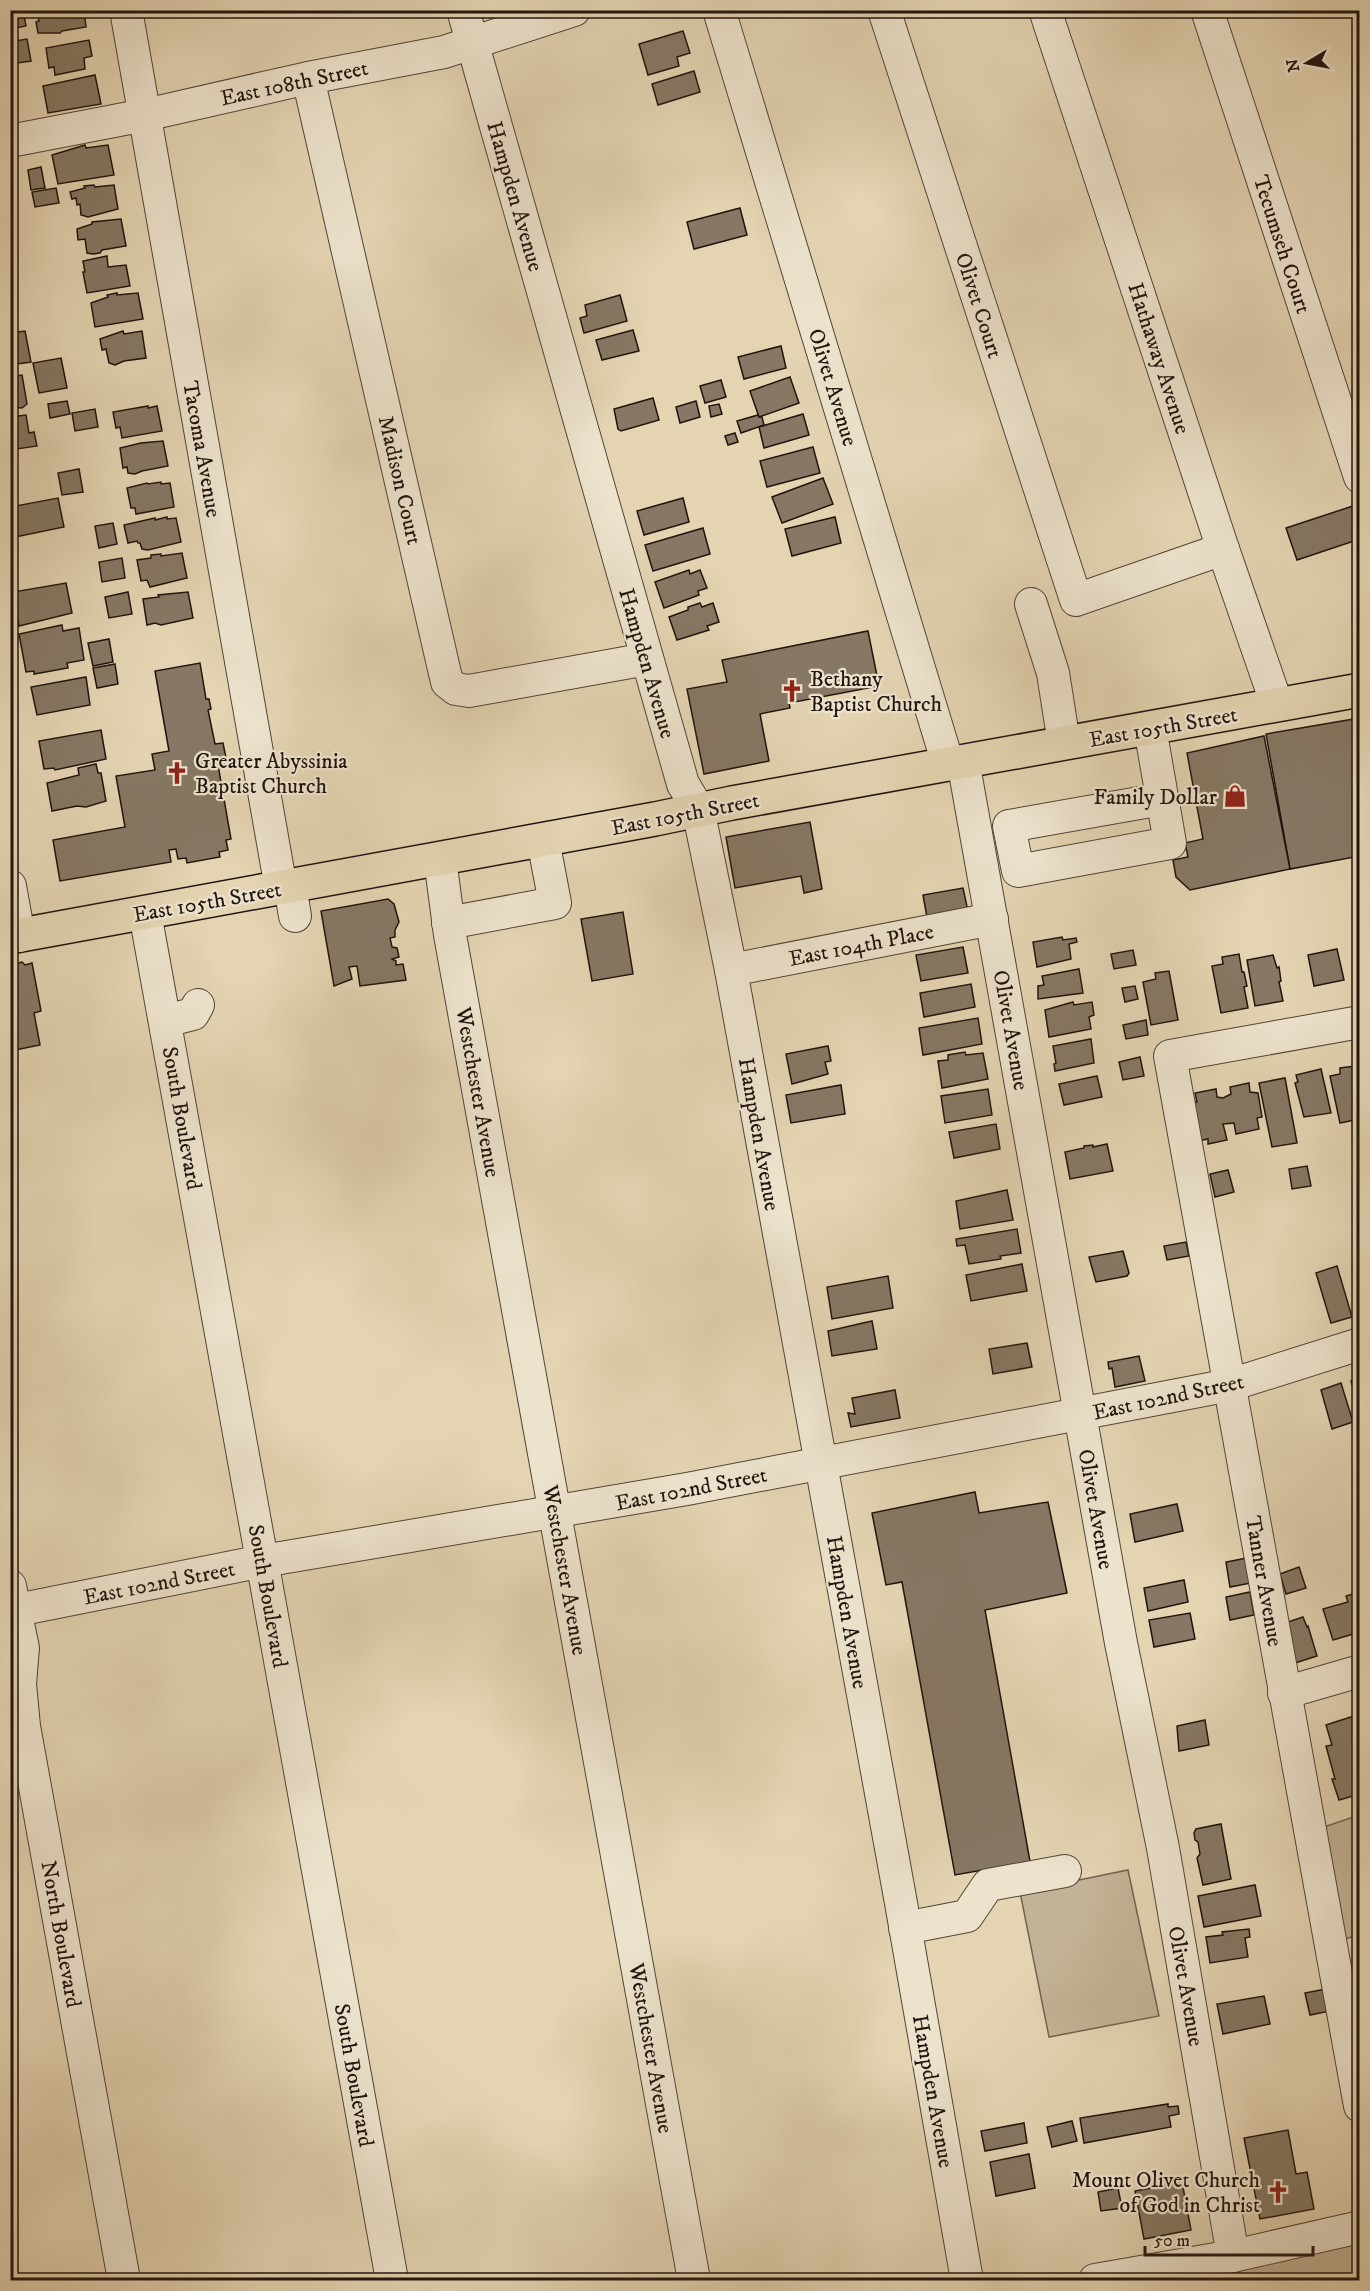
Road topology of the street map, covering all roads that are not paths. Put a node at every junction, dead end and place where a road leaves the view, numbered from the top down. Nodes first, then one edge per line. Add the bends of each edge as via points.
1 (126, 10) edge
2 (463, 10) edge
3 (574, 10) edge
4 (719, 10) edge
5 (884, 10) edge
6 (1045, 10) edge
7 (1207, 10) edge
8 (472, 42) junction
9 (308, 78) junction
10 (145, 115) junction
11 (10, 141) edge
12 (1359, 477) edge
13 (1223, 549) junction
14 (1030, 604) dead end
15 (647, 659) junction
16 (1359, 690) edge
17 (1277, 705) junction
18 (1150, 728) junction
19 (1064, 743) junction
20 (956, 763) junction
21 (1162, 799) junction
22 (698, 809) junction
23 (543, 840) junction
24 (1014, 851) junction
25 (981, 857) junction
26 (440, 859) junction
27 (10, 886) edge
28 (289, 897) junction
29 (145, 913) junction
30 (992, 919) junction
31 (448, 923) junction
32 (15, 936) edge
33 (731, 970) junction
34 (198, 1005) dead end
35 (165, 1021) junction
36 (1359, 1022) edge
37 (1359, 1344) edge
38 (1230, 1385) junction
39 (1080, 1414) junction
40 (820, 1463) junction
41 (556, 1513) junction
42 (263, 1562) junction
43 (14, 1598) edge
44 (1359, 1671) edge
45 (1284, 1693) junction
46 (1065, 1871) dead end
47 (905, 1928) junction
48 (1347, 1957) edge
49 (1359, 2106) edge
50 (1359, 2227) edge
51 (1233, 2256) junction
52 (124, 2280) edge
53 (392, 2280) edge
54 (694, 2280) edge
55 (967, 2280) edge
56 (1098, 2280) edge

1 - 10 street, Tacoma Avenue
2 - 8 street, Hampden Avenue
3 - 8 street, East 108th Street
4 - 20 street, Olivet Avenue
5 - 13 street, Olivet Court via 1076,600
6 - 13 street, Hathaway Avenue
7 - 12 street, Tecumseh Court
8 - 9 street, East 108th Street via 444,52
8 - 15 street, Hampden Avenue
9 - 10 street, East 108th Street
9 - 15 street, Madison Court via 447,682 456,689 470,691
10 - 11 street, East 108th Street
10 - 28 street, Tacoma Avenue
13 - 17 street, Hathaway Avenue
14 - 19 street via 1053,673
15 - 22 street, Hampden Avenue via 683,784
16 - 17 main road, East 105th Street
17 - 18 main road, East 105th Street
18 - 19 main road, East 105th Street
18 - 21 street
19 - 20 main road, East 105th Street
20 - 22 main road, East 105th Street
20 - 25 street, Olivet Avenue
21 - 24 street via 1009,826
21 - 24 street via 1170,843 1017,871
22 - 23 main road, East 105th Street
22 - 33 street, Hampden Avenue
23 - 26 main road, East 105th Street
23 - 31 street via 555,903
24 - 25 street
25 - 30 street, Olivet Avenue
26 - 28 main road, East 105th Street
26 - 31 street, Westchester Avenue
27 - 32 street
28 - 29 main road, East 105th Street
29 - 32 main road, East 105th Street
29 - 35 street, South Boulevard
30 - 33 street, East 104th Place
30 - 39 street, Olivet Avenue
31 - 41 street, Westchester Avenue
33 - 40 street, Hampden Avenue
34 - 35 street via 189,1016
35 - 42 street, South Boulevard
36 - 38 street, Tanner Avenue via 1170,1056
37 - 38 street, East 102nd Street
38 - 39 street, East 102nd Street
38 - 45 street, Tanner Avenue
39 - 40 street, East 102nd Street
39 - 51 street, Olivet Avenue via 1163,1848
40 - 41 street, East 102nd Street
40 - 47 street, Hampden Avenue
41 - 42 street, East 102nd Street
41 - 54 street, Westchester Avenue
42 - 43 street, East 102nd Street
42 - 53 street, South Boulevard
43 - 52 street, North Boulevard via 23,1648 20,1684 24,1726
44 - 45 street
45 - 48 street, Tanner Avenue
46 - 47 street via 988,1885 967,1916
47 - 55 street, Hampden Avenue
48 - 49 street, Tanner Avenue
50 - 51 street
51 - 56 street

